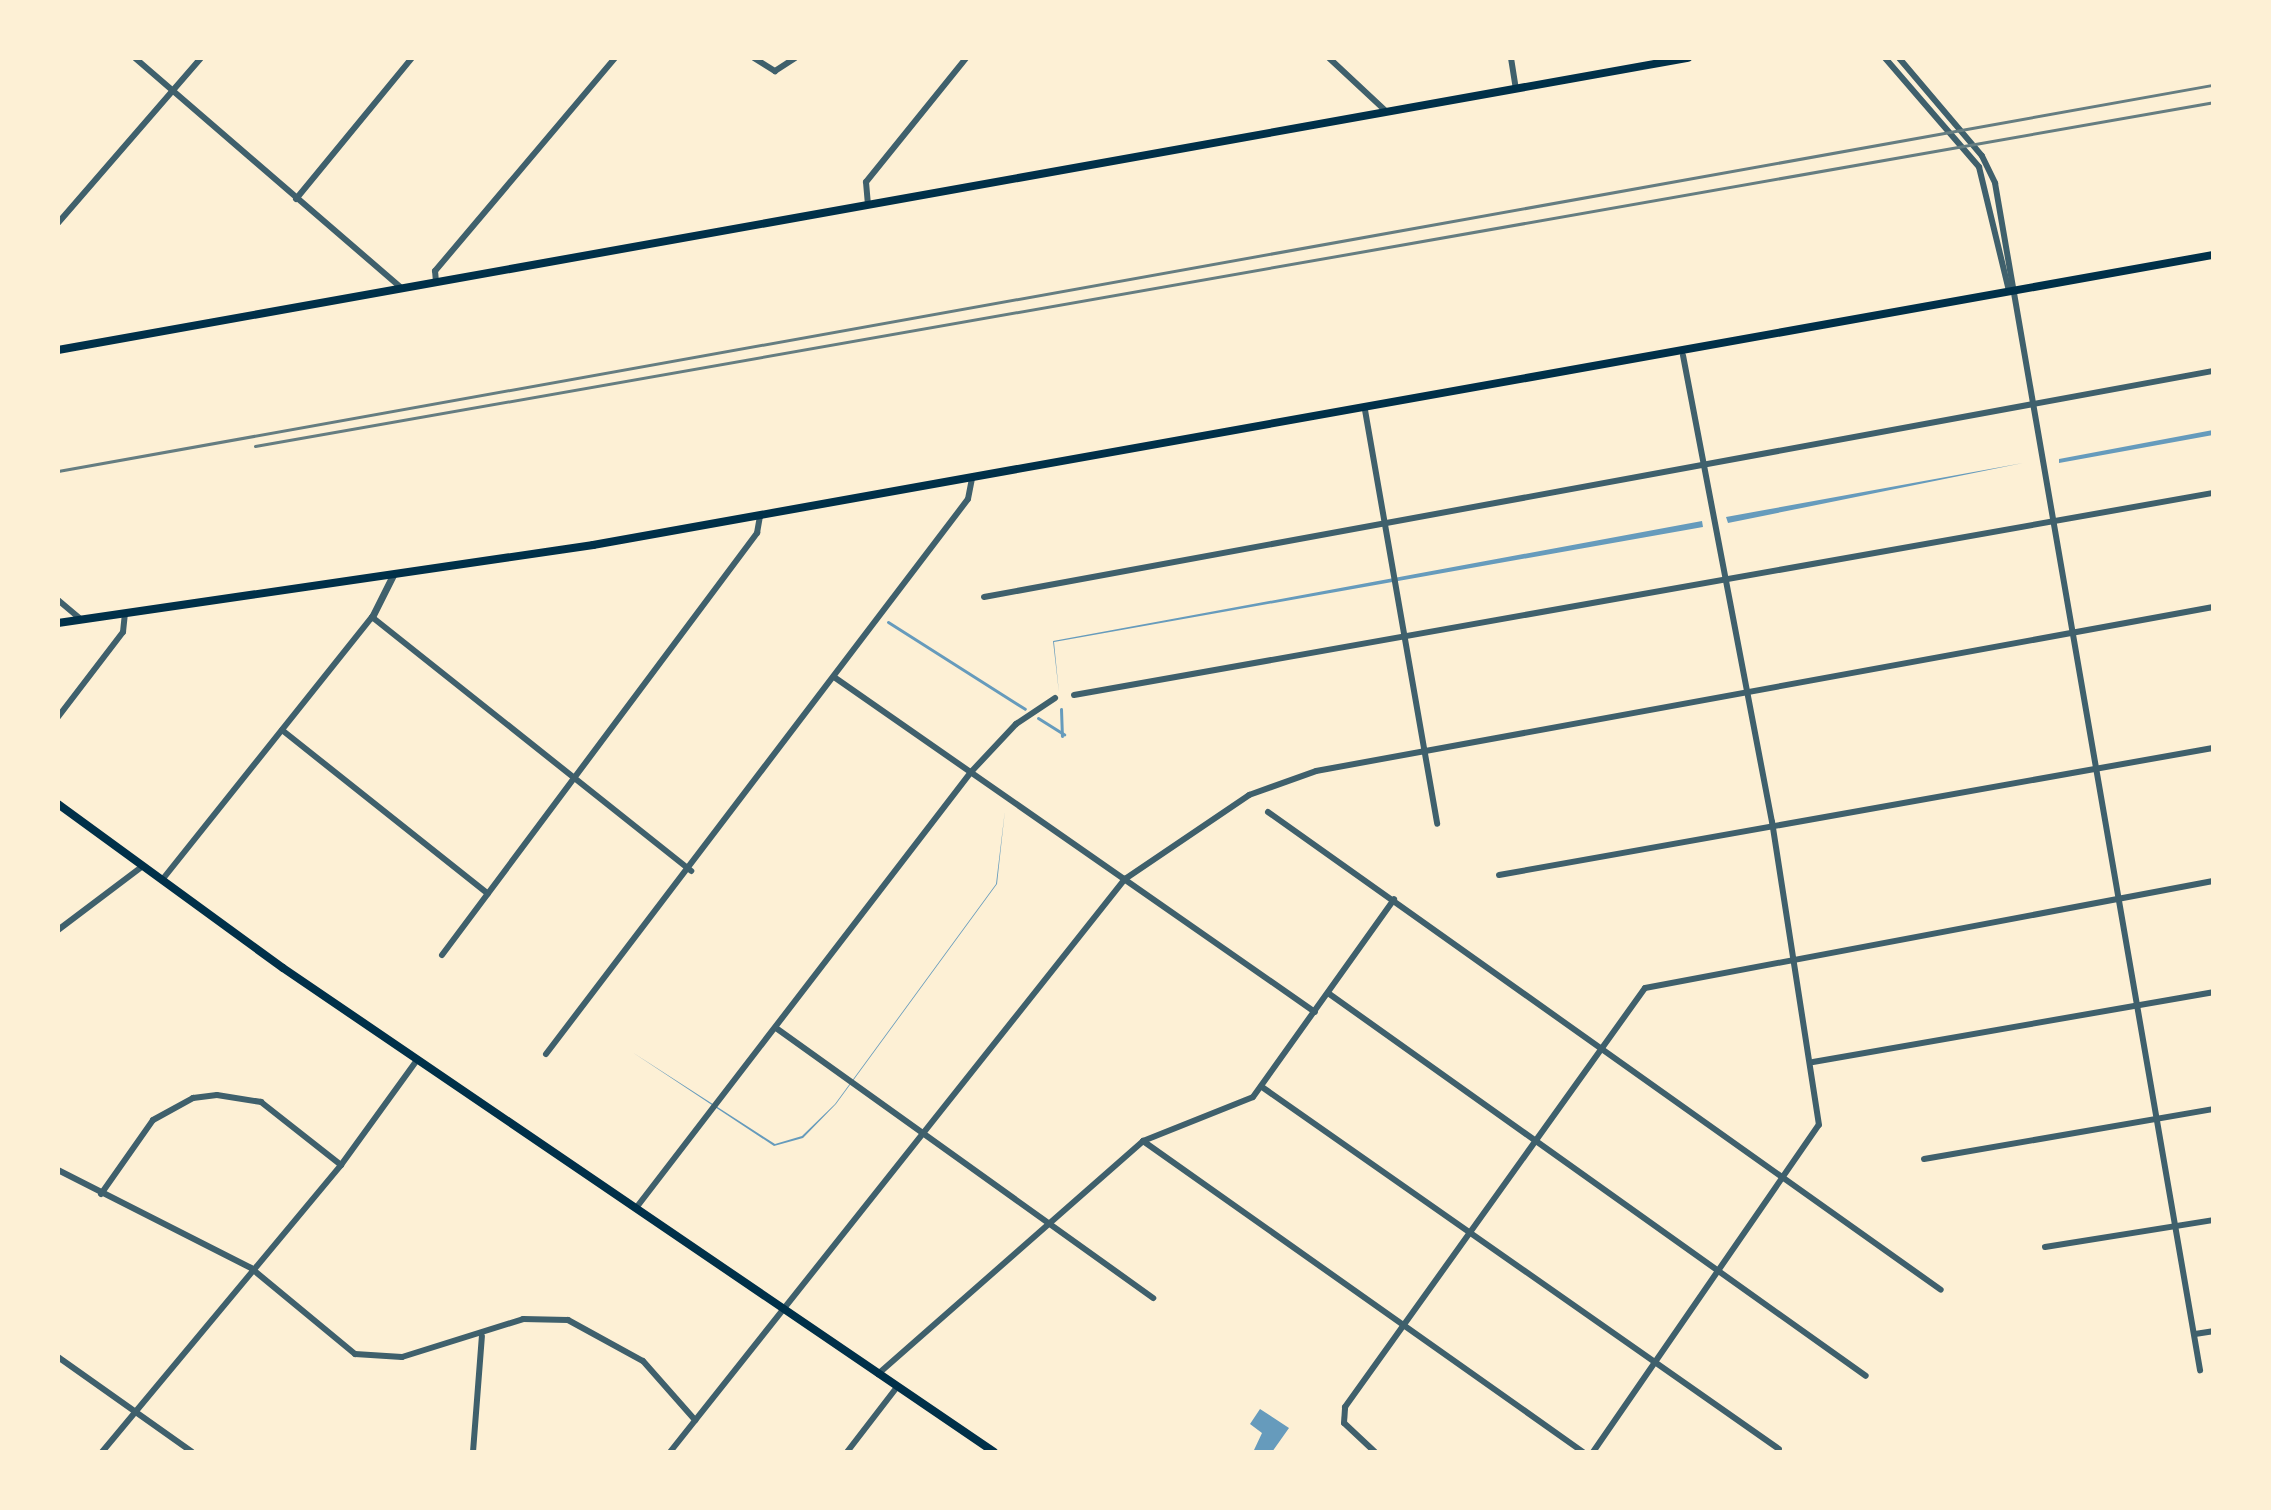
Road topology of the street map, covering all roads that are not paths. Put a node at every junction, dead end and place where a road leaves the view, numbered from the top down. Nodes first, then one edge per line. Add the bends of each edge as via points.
1 (135, 58) edge
2 (201, 58) edge
3 (412, 58) edge
4 (615, 58) edge
5 (754, 58) edge
6 (795, 58) edge
7 (966, 58) edge
8 (1329, 58) edge
9 (1511, 58) edge
10 (1688, 58) edge
11 (1885, 58) edge
12 (1899, 58) edge
13 (1516, 88) junction
14 (173, 91) junction
15 (1387, 112) junction
16 (296, 199) junction
17 (868, 205) junction
18 (58, 223) edge
19 (2213, 255) edge
20 (436, 282) junction
21 (401, 288) junction
22 (2010, 291) junction
23 (58, 350) edge
24 (1683, 355) junction
25 (2213, 371) edge
26 (2029, 404) junction
27 (1365, 410) junction
28 (1703, 461) junction
29 (972, 479) junction
30 (2213, 493) edge
31 (760, 516) junction
32 (1383, 518) junction
33 (2052, 523) junction
34 (393, 575) junction
35 (1724, 580) junction
36 (984, 597) dead end
37 (58, 600) edge
38 (2213, 607) edge
39 (125, 613) junction
40 (372, 617) junction
41 (82, 620) junction
42 (58, 623) edge
43 (2070, 632) junction
44 (1404, 638) junction
45 (834, 677) junction
46 (1744, 692) junction
47 (1074, 695) dead end
48 (1055, 698) dead end
49 (58, 717) edge
50 (282, 730) junction
51 (2213, 748) edge
52 (1426, 752) junction
53 (2096, 770) junction
54 (971, 772) junction
55 (575, 779) junction
56 (58, 804) edge
57 (1268, 812) dead end
58 (1437, 824) dead end
59 (1773, 826) junction
60 (143, 866) junction
61 (691, 871) junction
62 (1499, 875) dead end
63 (1125, 879) junction
64 (162, 880) junction
65 (2213, 881) edge
66 (488, 894) junction
67 (1394, 899) junction
68 (2119, 899) junction
69 (58, 930) edge
70 (442, 955) dead end
71 (1794, 958) junction
72 (2213, 992) edge
73 (1328, 993) junction
74 (2139, 1006) junction
75 (1315, 1012) junction
76 (776, 1028) junction
77 (1603, 1048) junction
78 (546, 1054) dead end
79 (417, 1060) junction
80 (1813, 1062) junction
81 (1262, 1087) junction
82 (2213, 1109) edge
83 (2159, 1120) junction
84 (922, 1130) junction
85 (1143, 1141) junction
86 (1537, 1141) junction
87 (1924, 1159) dead end
88 (341, 1165) junction
89 (58, 1170) edge
90 (1787, 1177) junction
91 (101, 1194) junction
92 (636, 1208) junction
93 (2213, 1220) edge
94 (1053, 1225) junction
95 (2179, 1227) junction
96 (1472, 1234) junction
97 (2045, 1247) dead end
98 (251, 1268) junction
99 (1722, 1270) junction
100 (1941, 1290) dead end
101 (1153, 1298) dead end
102 (783, 1307) junction
103 (1405, 1327) junction
104 (2213, 1331) edge
105 (2195, 1334) junction
106 (482, 1336) junction
107 (58, 1357) edge
108 (1656, 1362) junction
109 (2200, 1370) dead end
110 (878, 1374) junction
111 (1866, 1376) dead end
112 (897, 1387) junction
113 (138, 1411) junction
114 (695, 1420) junction
115 (1779, 1449) dead end
116 (102, 1452) edge
117 (192, 1452) edge
118 (473, 1452) edge
119 (670, 1452) edge
120 (847, 1452) edge
121 (994, 1452) edge
122 (1375, 1452) edge
123 (1583, 1452) edge
124 (1593, 1452) edge

1 - 14 street
2 - 14 street
3 - 16 street
4 - 20 street via 435,271
5 - 6 street via 775,71
7 - 17 street via 866,182
8 - 15 street via 1372,90
9 - 13 street
10 - 13 main road
11 - 22 street via 1979,167
12 - 22 street via 1987,162
13 - 15 main road
14 - 16 street
14 - 18 street
15 - 17 main road
16 - 21 street
17 - 20 main road
19 - 22 main road
20 - 21 main road
21 - 23 main road
22 - 24 main road
22 - 26 street
24 - 27 main road
24 - 28 street
25 - 26 street
26 - 28 street
26 - 33 street
27 - 29 main road
27 - 32 street
28 - 32 street
28 - 35 street
29 - 31 main road
29 - 45 street via 968,499
30 - 33 street
31 - 34 main road
31 - 55 street via 757,533
32 - 36 street
32 - 44 street
33 - 35 street
33 - 43 street
34 - 39 main road
34 - 40 street
35 - 44 street
35 - 46 street
37 - 41 street
38 - 43 street
39 - 41 main road
39 - 49 street via 123,632
40 - 50 street
40 - 55 street
41 - 42 main road
43 - 46 street
43 - 53 street
44 - 47 street
44 - 52 street
45 - 54 street
45 - 61 street
46 - 52 street
46 - 59 street
48 - 54 street via 1016,724
50 - 64 street
50 - 66 street
51 - 53 street
52 - 58 street
52 - 63 street via 1316,771 1272,788 1193,826
53 - 59 street
53 - 68 street
54 - 63 street
54 - 76 street
55 - 61 street
55 - 66 street
56 - 60 main road
57 - 67 street
59 - 62 street
59 - 71 street
60 - 64 main road
60 - 69 street
61 - 78 street
63 - 75 street
63 - 84 street
64 - 79 main road
65 - 68 street
66 - 70 street
67 - 73 street
67 - 77 street
68 - 71 street
68 - 74 street
71 - 77 street via 1651,985
71 - 80 street
72 - 74 street
73 - 75 street
73 - 86 street
74 - 80 street
74 - 83 street
75 - 81 street
76 - 84 street
76 - 92 street
77 - 86 street
77 - 90 street
79 - 88 street
79 - 92 main road
80 - 90 street via 1817,1132
81 - 85 street via 1238,1108
81 - 96 street
82 - 83 street
83 - 87 street
83 - 95 street
84 - 94 street
84 - 102 street
85 - 94 street
85 - 103 street
86 - 96 street
86 - 99 street
88 - 91 street via 261,1102 217,1095 193,1098 153,1120
88 - 98 street
89 - 91 street
90 - 99 street
90 - 100 street
91 - 98 street
92 - 102 main road
93 - 95 street
94 - 101 street
94 - 110 street
95 - 97 street
95 - 105 street
96 - 103 street
96 - 108 street
98 - 106 street via 355,1354 402,1357
98 - 113 street
99 - 108 street
99 - 111 street
102 - 110 main road
102 - 114 street
103 - 122 street via 1342,1412 1348,1430
103 - 123 street
104 - 105 street
105 - 109 street
106 - 114 street via 523,1319 589,1327 643,1361
106 - 118 street
107 - 113 street
108 - 115 street
108 - 124 street
110 - 112 main road
112 - 120 street
112 - 121 main road
113 - 116 street
113 - 117 street
114 - 119 street

